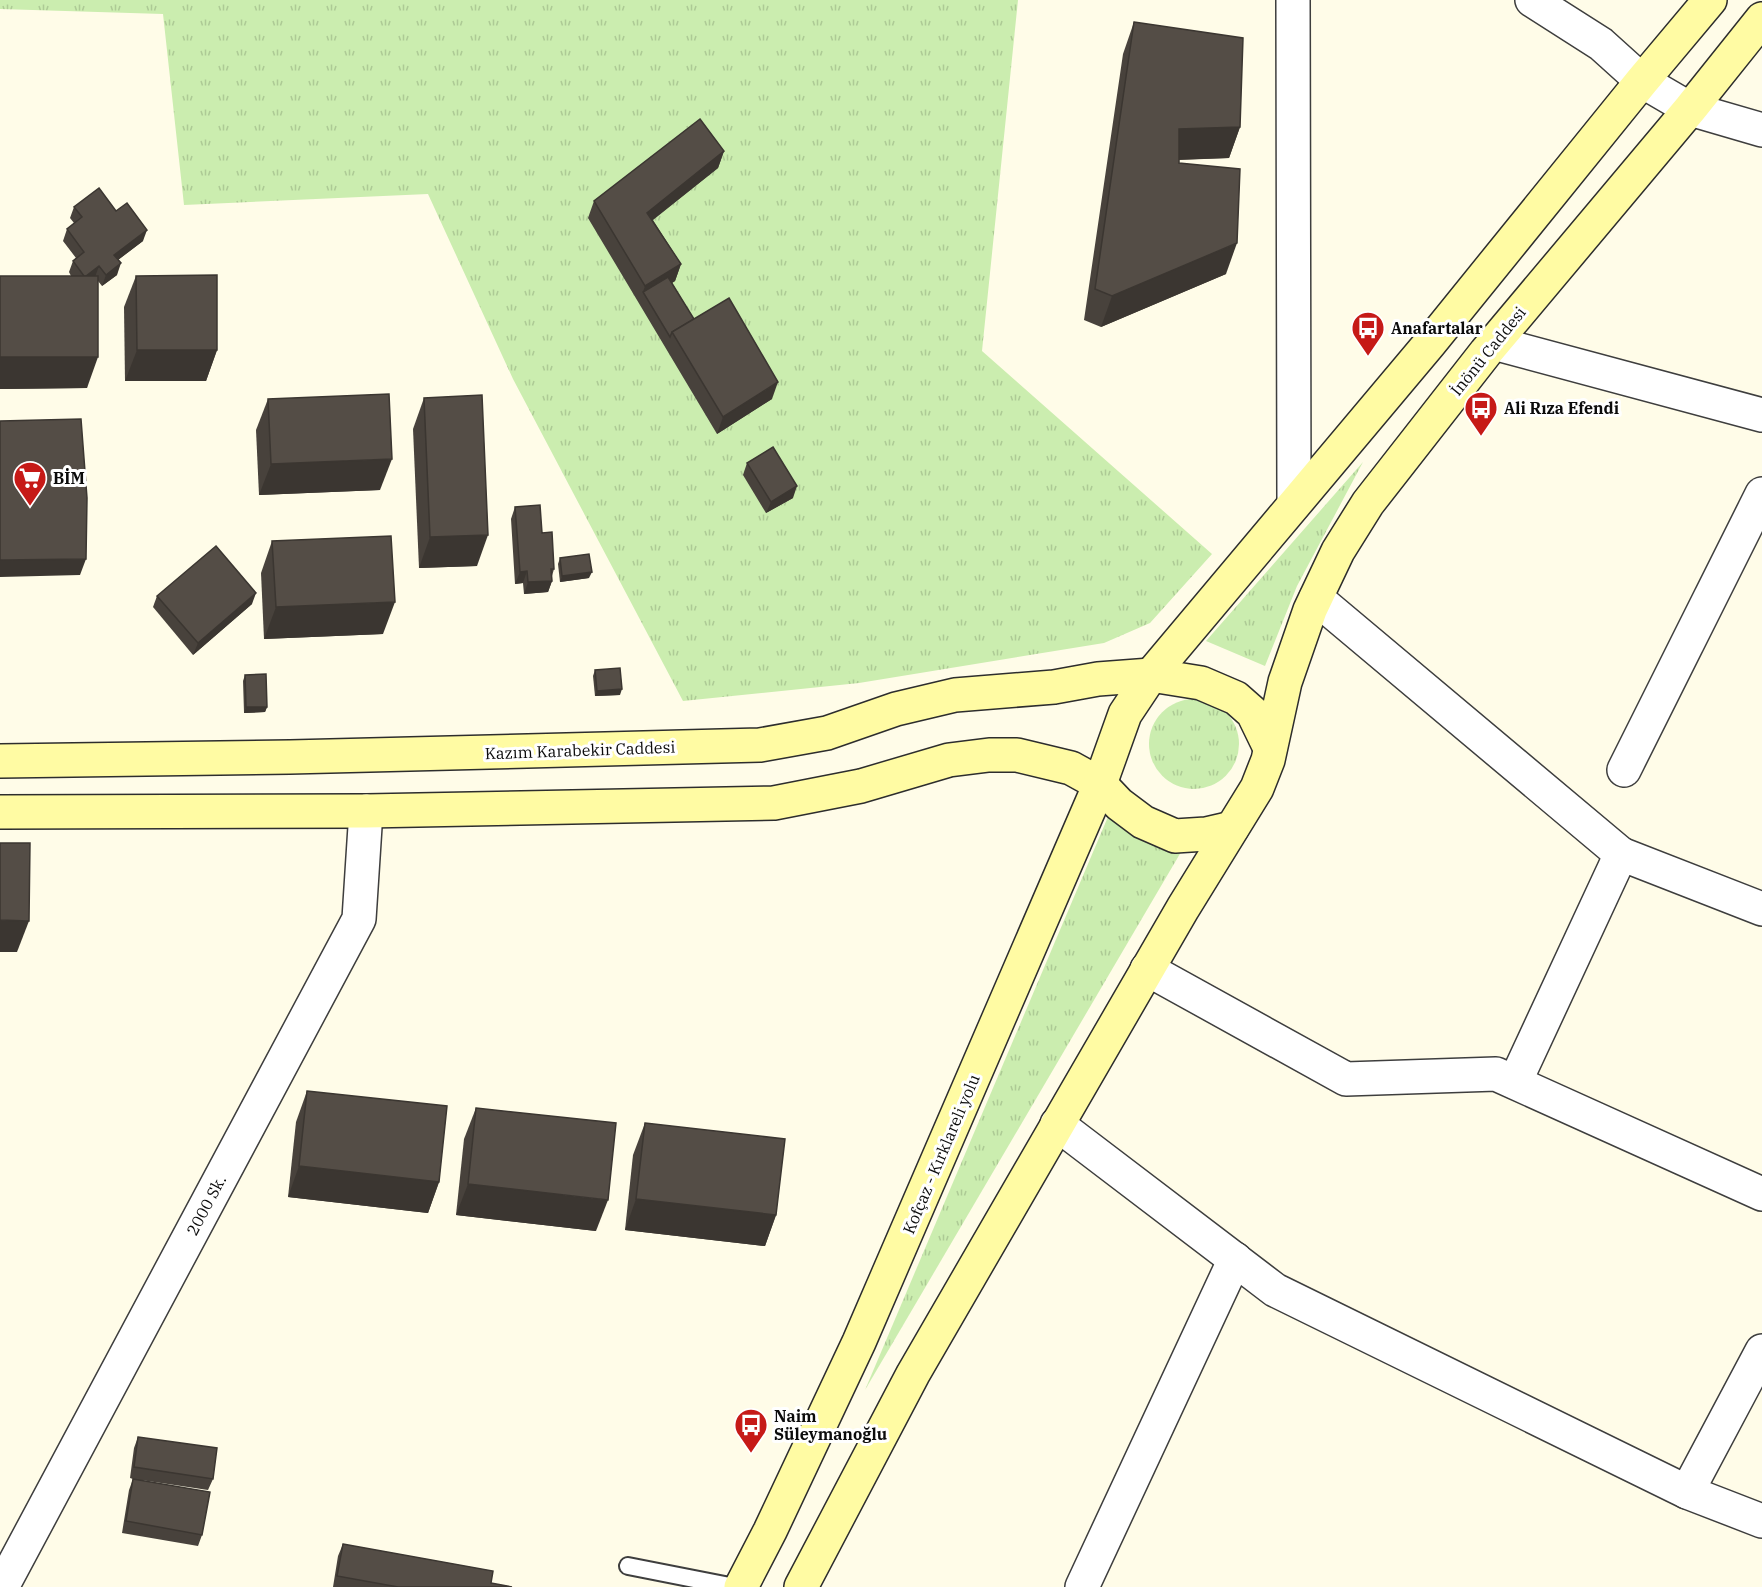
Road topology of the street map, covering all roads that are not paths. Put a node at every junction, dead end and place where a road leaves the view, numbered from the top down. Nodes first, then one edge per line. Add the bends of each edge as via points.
1 (1293, 0) edge
2 (1532, 0) edge
3 (1710, 0) edge
4 (1762, 19) edge
5 (1642, 81) junction
6 (1690, 109) junction
7 (1762, 130) edge
8 (1494, 343) junction
9 (1762, 415) edge
10 (1762, 494) edge
11 (1294, 504) junction
12 (1316, 598) junction
13 (1151, 675) junction
14 (1270, 748) junction
15 (0, 761) edge
16 (1624, 770) dead end
17 (1100, 784) junction
18 (366, 811) junction
19 (0, 812) edge
20 (1232, 828) junction
21 (1621, 854) junction
22 (1762, 909) edge
23 (1147, 969) junction
24 (1515, 1082) junction
25 (1057, 1124) junction
26 (1762, 1194) edge
27 (1235, 1259) junction
28 (1762, 1351) edge
29 (1687, 1492) junction
30 (1762, 1521) edge
31 (628, 1566) dead end
32 (2, 1587) edge
33 (735, 1587) edge
34 (741, 1587) edge
35 (801, 1587) edge
36 (1082, 1587) edge

1 - 11 street
2 - 5 street via 1601,44
3 - 5 main road
4 - 6 main road, İnönü Caddesi
5 - 6 street
5 - 11 main road
6 - 7 street
6 - 8 main road, İnönü Caddesi
8 - 9 street
8 - 12 main road, İnönü Caddesi via 1368,503 1338,551
10 - 16 street
11 - 13 main road
12 - 14 main road, İnönü Caddesi via 1285,682
12 - 21 street
13 - 14 main road via 1201,683 1236,699 1253,713
13 - 15 main road, Kazım Karabekir Caddesi via 955,695 896,709 827,733 760,745
13 - 17 main road, Kofçaz - Kırklareli yolu via 1125,714
14 - 20 main road, İnönü Caddesi via 1257,788
17 - 18 main road via 1071,768 1017,755 989,755 949,760 861,786 774,803
17 - 20 main road via 1143,822 1175,836
17 - 34 main road, Kofçaz - Kırklareli yolu via 859,1342
18 - 19 main road
18 - 32 street, 2000 Sk. via 359,919
20 - 23 main road
21 - 22 street
21 - 24 street
23 - 24 street via 1346,1079 1496,1074
23 - 25 main road
24 - 26 street
25 - 27 street
25 - 35 main road via 913,1374
27 - 29 street via 1275,1290
27 - 36 street
28 - 29 street
29 - 30 street
31 - 33 lane

